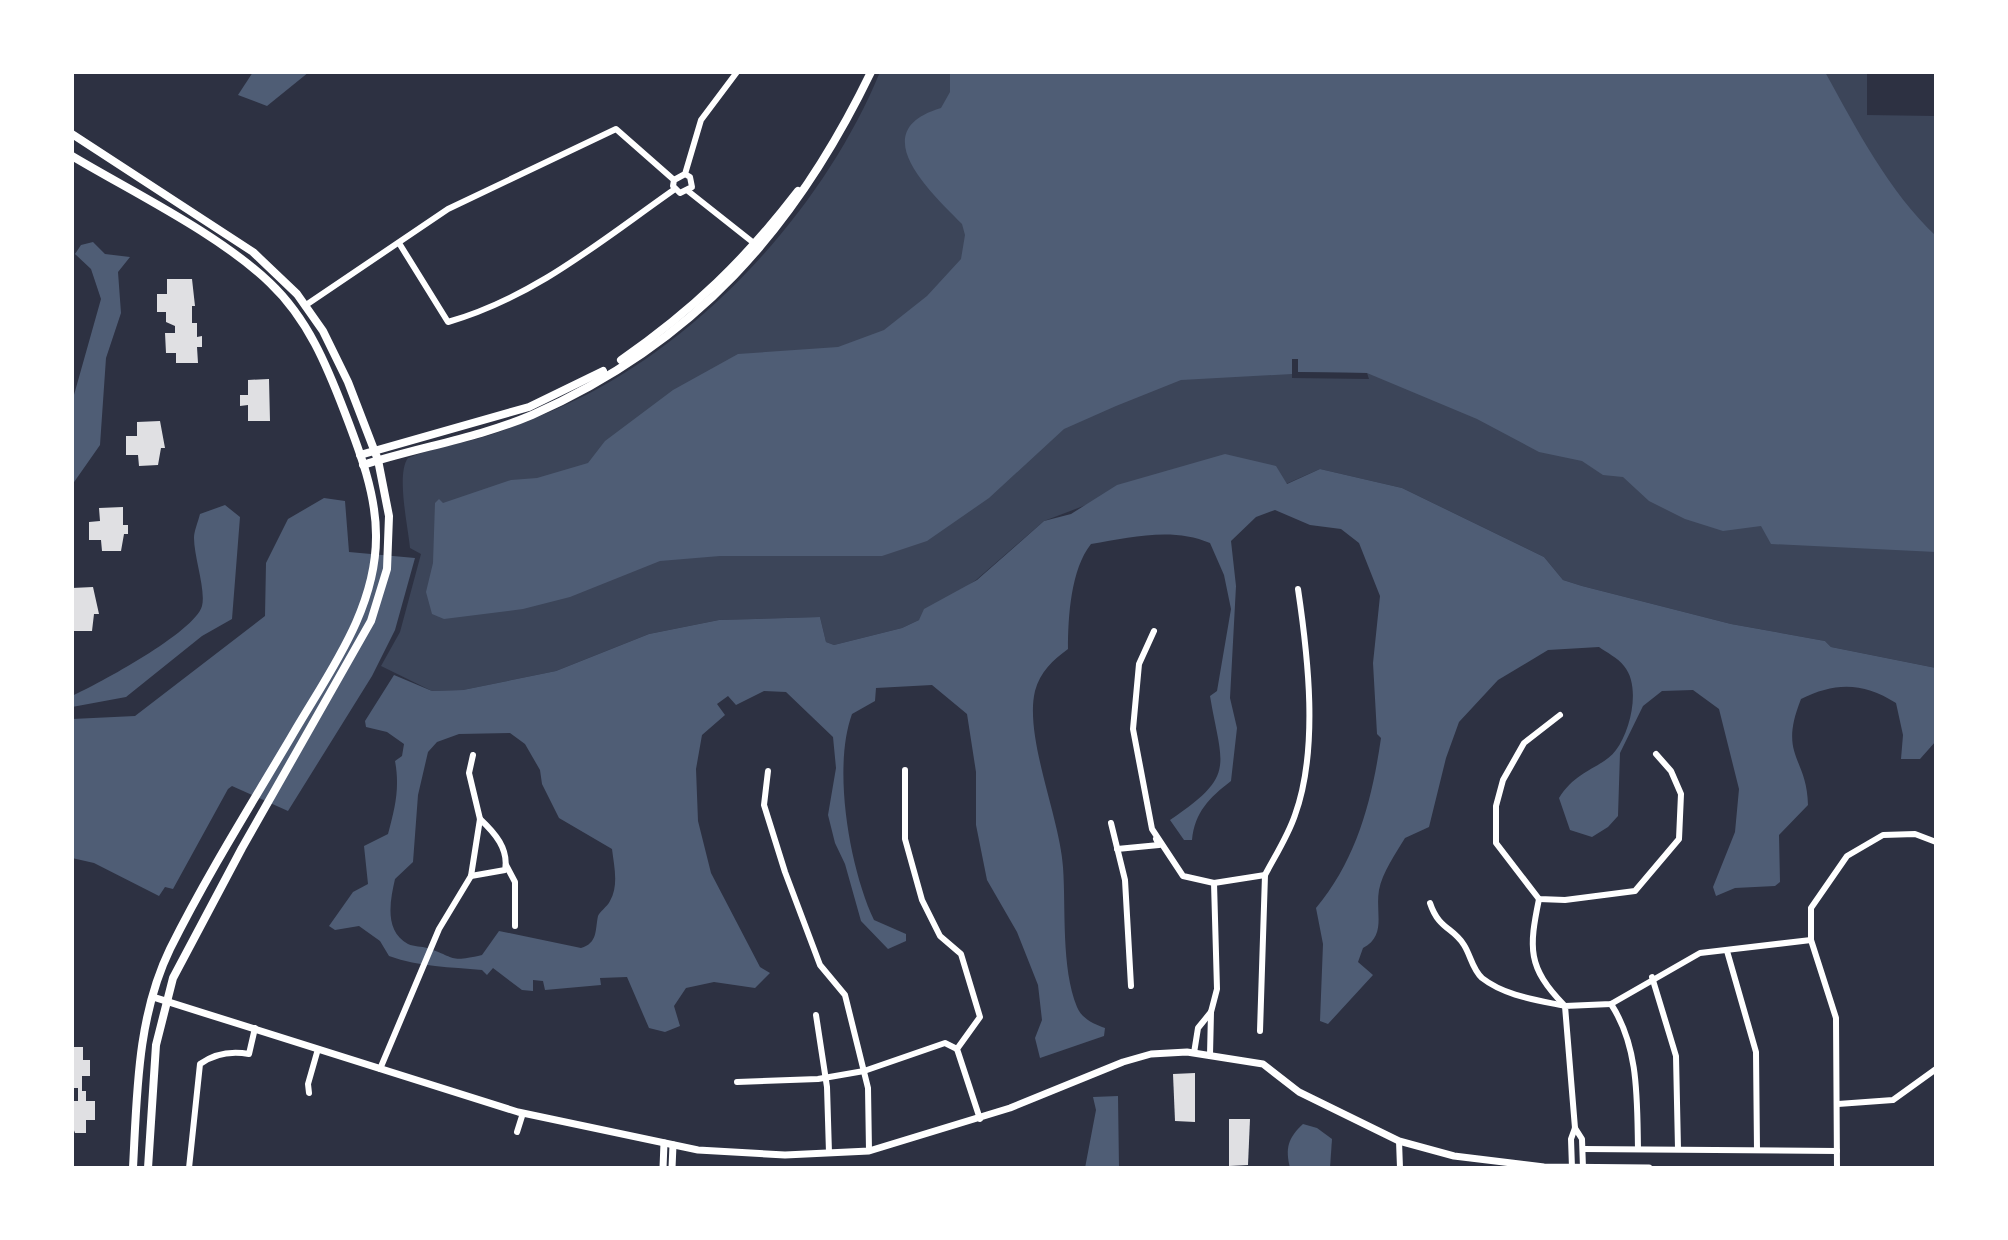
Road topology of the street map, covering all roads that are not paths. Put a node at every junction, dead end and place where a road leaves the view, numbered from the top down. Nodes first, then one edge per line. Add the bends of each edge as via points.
1 (737, 72) edge
2 (868, 72) edge
3 (72, 134) edge
4 (72, 156) edge
5 (685, 174) junction
6 (674, 180) junction
7 (675, 189) junction
8 (688, 191) junction
9 (399, 243) junction
10 (756, 245) junction
11 (306, 305) junction
12 (376, 455) junction
13 (362, 460) junction
14 (1298, 589) dead end
15 (1154, 631) dead end
16 (1560, 715) dead end
17 (1656, 754) dead end
18 (473, 755) dead end
19 (905, 770) dead end
20 (768, 771) dead end
21 (480, 819) junction
22 (1111, 823) dead end
23 (1152, 829) junction
24 (1936, 842) edge
25 (1117, 849) junction
26 (506, 865) junction
27 (1265, 875) junction
28 (471, 876) junction
29 (1214, 883) junction
30 (1539, 899) junction
31 (1430, 903) dead end
32 (515, 926) dead end
33 (1811, 940) junction
34 (1727, 951) junction
35 (1652, 977) junction
36 (1131, 986) dead end
37 (153, 997) junction
38 (166, 1001) junction
39 (1611, 1004) junction
40 (1565, 1006) junction
41 (1211, 1012) junction
42 (816, 1015) dead end
43 (255, 1028) junction
44 (1260, 1031) dead end
45 (318, 1049) junction
46 (957, 1049) junction
47 (1194, 1053) junction
48 (1210, 1055) junction
49 (380, 1069) junction
50 (1936, 1069) edge
51 (864, 1071) junction
52 (826, 1078) junction
53 (737, 1082) dead end
54 (309, 1093) dead end
55 (1838, 1104) junction
56 (523, 1113) junction
57 (980, 1119) junction
58 (1575, 1128) junction
59 (517, 1132) dead end
60 (1399, 1141) junction
61 (669, 1144) junction
62 (1583, 1149) junction
63 (1638, 1149) junction
64 (1678, 1149) junction
65 (1757, 1150) junction
66 (869, 1151) junction
67 (1837, 1151) junction
68 (829, 1153) junction
69 (1476, 1164) edge
70 (133, 1168) edge
71 (148, 1168) edge
72 (189, 1168) edge
73 (663, 1168) edge
74 (672, 1168) edge
75 (1400, 1168) edge
76 (1572, 1168) edge
77 (1583, 1168) edge
78 (1649, 1168) edge
79 (1837, 1168) edge

1 - 5 street via 701,120
2 - 10 main road via 803,184
2 - 12 main road via 848,120 789,215 755,256 672,331 532,415 482,433
3 - 11 main road via 253,252
4 - 13 main road via 193,228 270,283 314,340
5 - 6 street
5 - 8 street via 692,180
6 - 7 street
6 - 9 street via 616,129 448,209
7 - 8 street
7 - 9 street via 597,248 488,311 448,322
8 - 10 street
9 - 11 street
10 - 12 main road via 665,330 611,367 529,407
11 - 12 main road via 337,357
12 - 13 main road
12 - 38 main road via 389,516 389,550 371,621 183,957
13 - 37 main road via 373,506 375,549 359,617 170,950
14 - 27 street via 1306,638 1305,761 1296,814
15 - 23 street via 1139,664 1133,729
16 - 30 street via 1524,743 1503,780 1496,806 1496,843
17 - 30 street via 1681,794 1679,839 1635,891
18 - 21 street via 469,773
19 - 46 street via 905,839 922,900 940,936 961,954 980,1017
20 - 51 street via 764,805 785,872 820,965 845,995
21 - 26 street via 498,838
21 - 28 street
22 - 25 street
23 - 25 street via 1159,845
23 - 29 street via 1183,876
24 - 33 street via 1915,834 1883,835 1847,856 1811,908
25 - 36 street via 1125,880
26 - 28 street via 492,875
26 - 32 street via 515,882
27 - 29 street
27 - 44 street
28 - 49 street via 435,940
29 - 41 street via 1217,989
30 - 40 street via 1530,943 1545,985
31 - 40 street via 1436,921 1464,943 1483,978 1519,997
33 - 34 street
33 - 55 street via 1836,1018
34 - 35 street via 1700,953
34 - 65 street via 1756,1052
35 - 39 street
35 - 64 street via 1676,1056
37 - 38 street
37 - 70 main road via 139,1063
38 - 43 street
38 - 71 main road via 153,1064
39 - 40 street
39 - 63 street via 1624,1025 1636,1075
40 - 58 street
41 - 47 street via 1198,1028
41 - 48 street
42 - 52 street
43 - 45 street
43 - 72 street via 249,1054 237,1052 200,1064
45 - 49 street
45 - 54 street
46 - 51 street via 945,1043
46 - 57 street
47 - 48 street
47 - 57 street via 1151,1054 1123,1062
48 - 60 street via 1263,1064 1299,1092
49 - 56 street
50 - 55 street via 1893,1100
51 - 52 street
51 - 66 street
52 - 53 street
52 - 68 street
55 - 67 street
56 - 59 street
56 - 61 street
57 - 66 street
58 - 62 street
58 - 76 street
60 - 69 street
60 - 75 street
61 - 68 street via 785,1155
61 - 73 street
61 - 74 street
62 - 63 street
62 - 77 street
63 - 64 street
64 - 65 street
65 - 67 street
66 - 68 street
67 - 79 street
69 - 76 street
76 - 77 street
77 - 78 street

